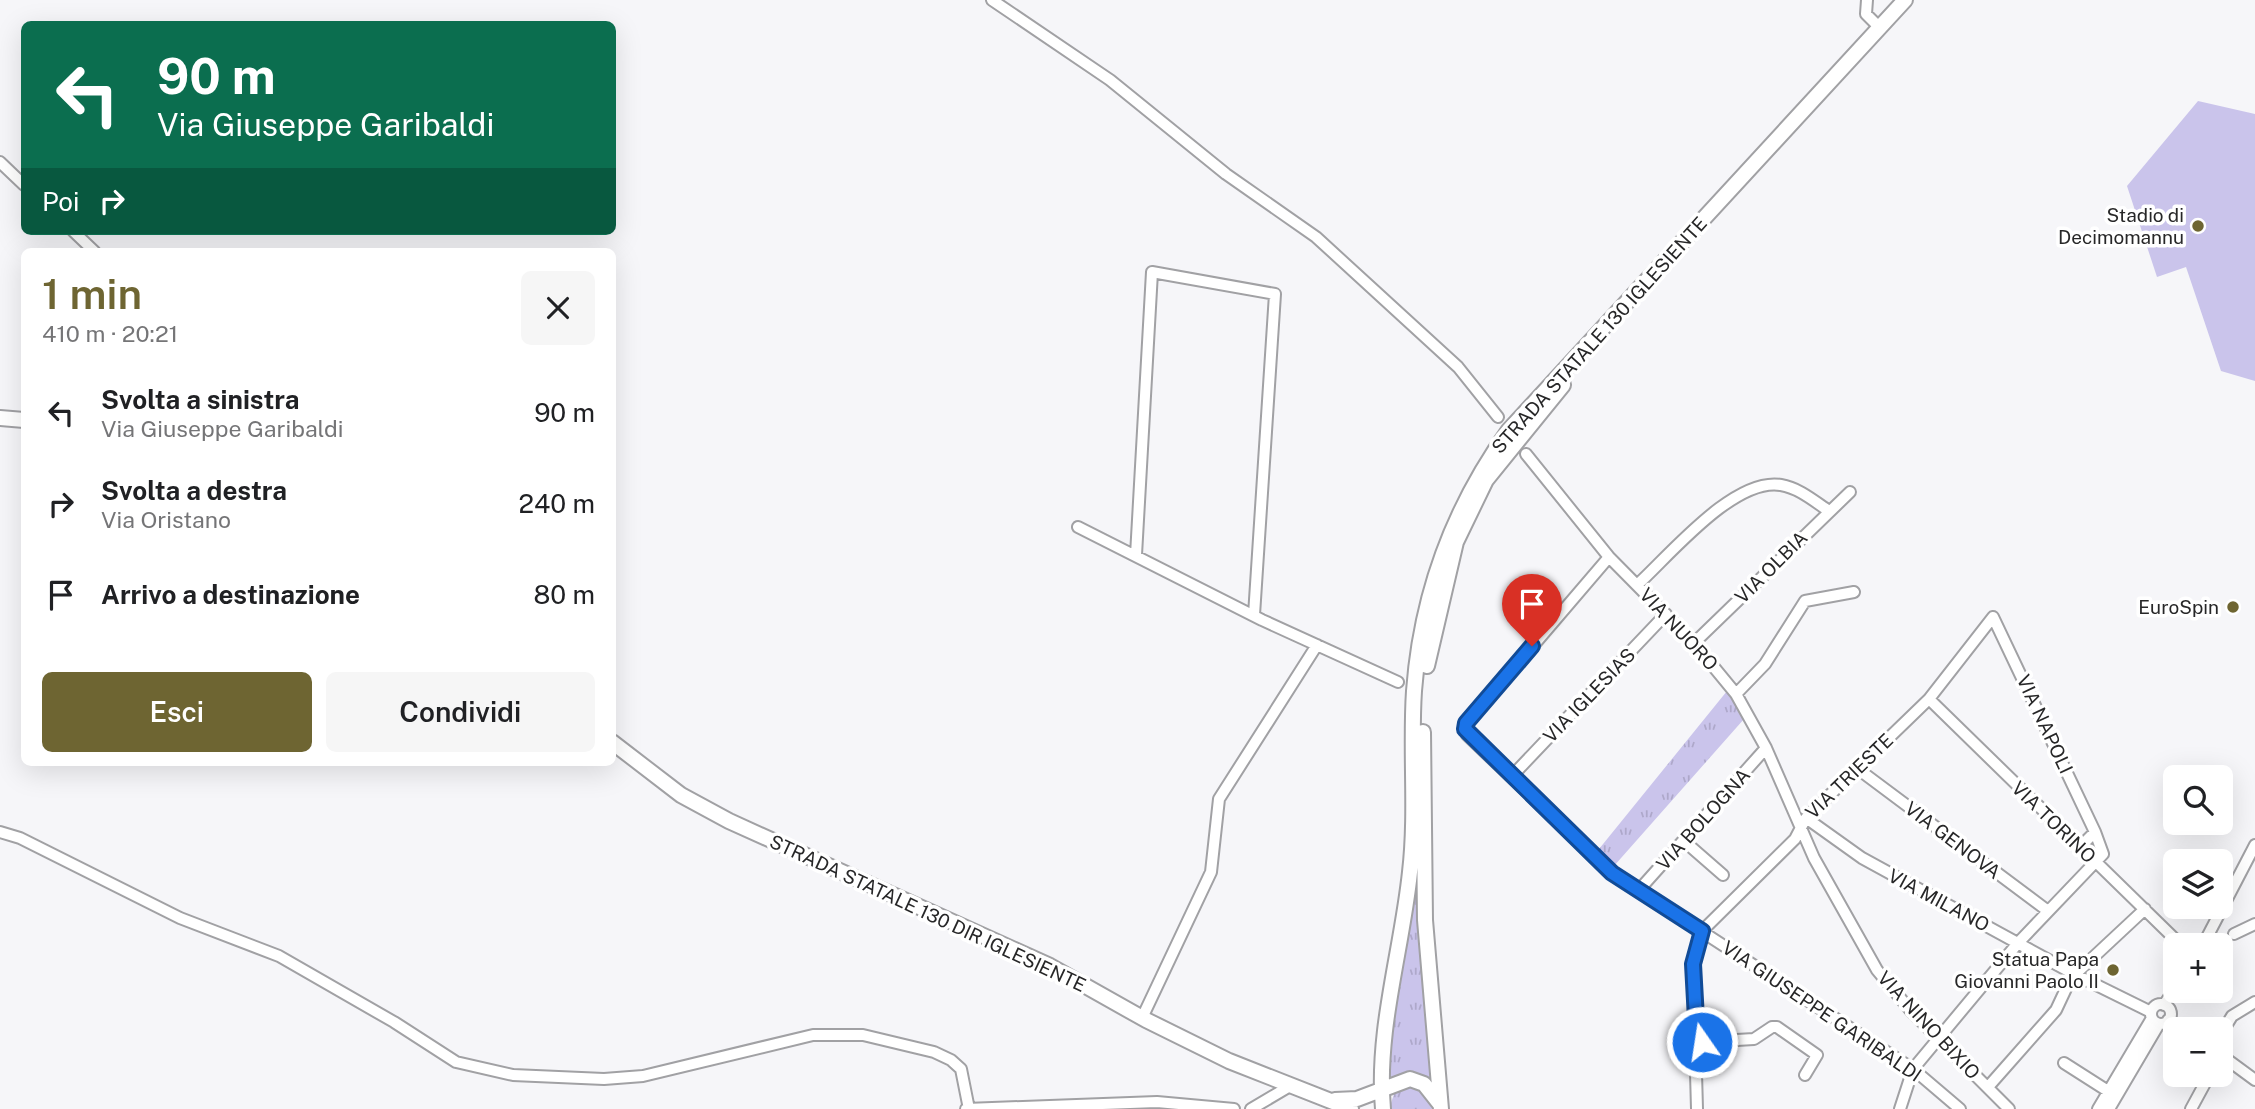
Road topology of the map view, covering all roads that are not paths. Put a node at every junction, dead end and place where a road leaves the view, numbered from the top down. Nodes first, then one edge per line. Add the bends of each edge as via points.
1 (992, 0) edge
2 (1867, 0) edge
3 (1905, 0) edge
4 (1917, 0) edge
5 (1880, 28) junction
6 (0, 162) edge
7 (21, 182) edge
8 (77, 235) edge
9 (91, 248) edge
10 (1498, 417) dead end
11 (0, 418) edge
12 (21, 420) edge
13 (1527, 454) dead end
14 (1850, 492) dead end
15 (1829, 511) junction
16 (1078, 527) dead end
17 (1136, 555) junction
18 (1609, 556) junction
19 (1637, 585) junction
20 (1854, 592) dead end
21 (1666, 614) junction
22 (1254, 615) junction
23 (1993, 617) joint
24 (1694, 643) junction
25 (1317, 645) junction
26 (1398, 682) dead end
27 (1736, 694) junction
28 (1929, 699) junction
29 (616, 745) edge
30 (1766, 747) junction
31 (1858, 769) junction
32 (1511, 776) junction
33 (1803, 821) junction
34 (0, 832) edge
35 (2095, 832) junction
36 (1684, 841) junction
37 (2255, 846) edge
38 (2080, 847) junction
39 (2096, 864) junction
40 (1723, 875) dead end
41 (1639, 890) junction
42 (2145, 909) junction
43 (2048, 911) junction
44 (2255, 924) edge
45 (1702, 931) junction
46 (2169, 933) edge
47 (2209, 933) edge
48 (2234, 934) dead end
49 (2018, 943) junction
50 (2076, 975) junction
51 (2255, 1002) edge
52 (2164, 1005) joint
53 (2231, 1017) edge
54 (1142, 1018) junction
55 (2158, 1018) junction
56 (2163, 1020) edge
57 (1697, 1037) junction
58 (1939, 1038) junction
59 (2064, 1062) dead end
60 (2233, 1064) edge
61 (1913, 1069) junction
62 (1805, 1075) dead end
63 (2255, 1080) edge
64 (1290, 1086) junction
65 (1988, 1087) junction
66 (2203, 1087) edge
67 (1381, 1091) junction
68 (2112, 1093) junction
69 (1330, 1101) junction
70 (1444, 1108) edge
71 (968, 1109) edge
72 (1234, 1109) edge
73 (1251, 1109) edge
74 (1351, 1109) edge
75 (1383, 1109) edge
76 (1697, 1109) edge
77 (1900, 1109) edge
78 (1961, 1109) edge
79 (2009, 1109) edge
80 (2098, 1109) edge
81 (2109, 1109) edge
82 (2191, 1109) edge

1 - 10 street via 1110,80 1226,174 1316,237 1458,367
2 - 5 street via 1866,14
3 - 5 main road, STRADA STATALE 130 IGLESIENTE
4 - 70 main road, STRADA STATALE 130 IGLESIENTE via 1525,429 1486,480 1456,542 1423,692 1423,874 1434,1040
5 - 67 main road, STRADA STATALE 130 IGLESIENTE via 1509,430 1457,514 1436,573 1414,690 1410,869
6 - 7 street
8 - 9 street
11 - 12 main road
13 - 18 street, VIA NUORO
14 - 15 street, VIA OLBIA
15 - 19 street via 1794,488 1778,484 1750,489 1724,504
15 - 24 street, VIA OLBIA
16 - 17 street
17 - 22 street
17 - 22 street via 1152,272 1275,294
18 - 19 street, VIA NUORO
18 - 32 street, VIA GIUSEPPE GARIBALDI via 1466,723 1468,735
19 - 21 street, VIA NUORO
20 - 27 street via 1805,601 1765,664
21 - 24 street, VIA NUORO
21 - 32 street, VIA IGLESIAS
22 - 25 street
23 - 28 street, VIA TRIESTE
23 - 35 street, VIA NAPOLI
24 - 27 street, VIA NUORO
25 - 26 street
25 - 54 street via 1219,799 1212,872
27 - 30 street, VIA NUORO
28 - 31 street, VIA TRIESTE
28 - 38 street, VIA TORINO
29 - 54 main road, STRADA STATALE 130 DIR IGLESIENTE via 681,795 729,821 1050,966
30 - 33 street, VIA NUORO
30 - 36 street, VIA BOLOGNA
31 - 33 street, VIA TRIESTE
31 - 43 street, VIA GENOVA
32 - 41 street, VIA GIUSEPPE GARIBALDI via 1612,873
33 - 45 street, VIA TRIESTE via 1795,839
33 - 49 street, VIA MILANO
33 - 58 street, VIA NINO BIXIO via 1814,858 1877,970
34 - 71 street via 180,918 279,956 456,1062 513,1075 604,1079 652,1074 813,1035 863,1035 951,1060 961,1069
35 - 38 street
35 - 39 street, VIA NAPOLI via 2103,854
36 - 40 street
36 - 41 street, VIA BOLOGNA
37 - 47 street
38 - 39 street, VIA TORINO
39 - 42 street, VIA TORINO
39 - 43 street
41 - 45 street, VIA GIUSEPPE GARIBALDI
42 - 46 street, VIA TORINO
42 - 50 street
43 - 49 street
44 - 48 street
45 - 57 street via 1693,964
45 - 61 street, VIA GIUSEPPE GARIBALDI
49 - 50 street, VIA MILANO
49 - 58 street
50 - 55 street, VIA MILANO
50 - 65 street via 2056,1010
51 - 53 street
52 - 55 street via 2158,1005
52 - 55 street via 2170,1011
54 - 64 main road, STRADA STATALE 130 DIR IGLESIENTE
55 - 56 street, VIA MILANO
55 - 68 street
57 - 62 street via 1702,1042 1754,1039 1777,1027 1818,1055
57 - 76 street
58 - 61 street
58 - 65 street, VIA NINO BIXIO
59 - 68 street
60 - 63 street
61 - 77 street
61 - 78 street, VIA GIUSEPPE GARIBALDI
64 - 69 main road, STRADA STATALE 130 DIR IGLESIENTE
64 - 73 street
65 - 79 street, VIA NINO BIXIO
66 - 82 street
67 - 69 main road, STRADA STATALE 130 DIR IGLESIENTE via 1357,1100
67 - 70 main road, STRADA STATALE 130 DIR IGLESIENTE via 1402,1080 1417,1080
67 - 75 main road, STRADA STATALE 130 IGLESIENTE
68 - 80 street
68 - 81 street
69 - 74 main road, STRADA STATALE 130 DIR IGLESIENTE
71 - 72 street via 1157,1101

